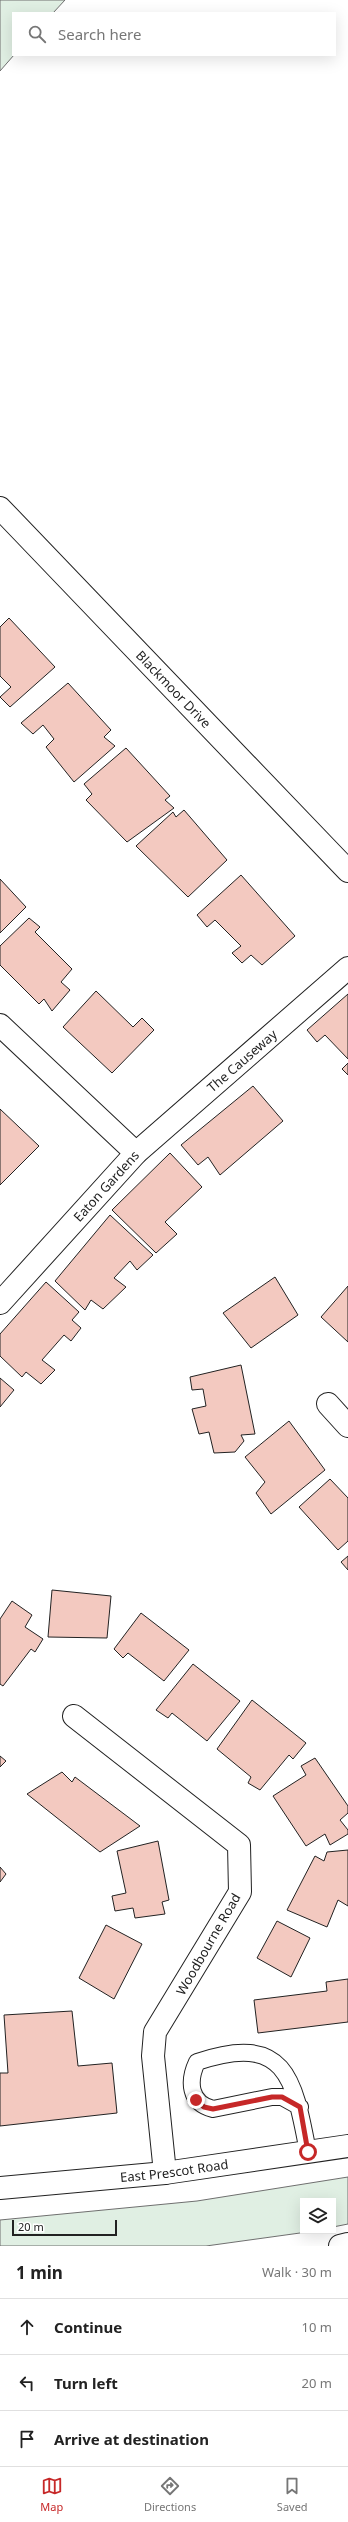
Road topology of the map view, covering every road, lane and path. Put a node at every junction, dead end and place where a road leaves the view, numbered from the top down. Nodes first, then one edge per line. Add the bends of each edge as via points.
1 (0, 508) edge
2 (348, 871) edge
3 (348, 968) edge
4 (0, 1024) edge
5 (136, 1153) junction
6 (0, 1303) edge
7 (328, 1404) dead end
8 (348, 1426) edge
9 (74, 1716) dead end
10 (300, 2107) junction
11 (348, 2146) edge
12 (308, 2152) junction
13 (165, 2173) junction
14 (0, 2188) edge
15 (348, 2244) edge
16 (340, 2246) edge

1 - 2 main road, Blackmoor Drive
3 - 5 main road, The Causeway
4 - 5 main road, Eaton Gardens
5 - 6 main road, Eaton Gardens
7 - 8 main road
9 - 13 main road, Woodbourne Road via 239,1845 240,1892 155,2032 153,2056
10 - 10 lane via 282,2097 213,2109 204,2107 196,2100 192,2088 192,2074 197,2062 220,2054 260,2053 284,2069
10 - 12 lane
11 - 12 main road, East Prescot Road
12 - 13 main road, East Prescot Road
13 - 14 main road, East Prescot Road
15 - 16 main road

